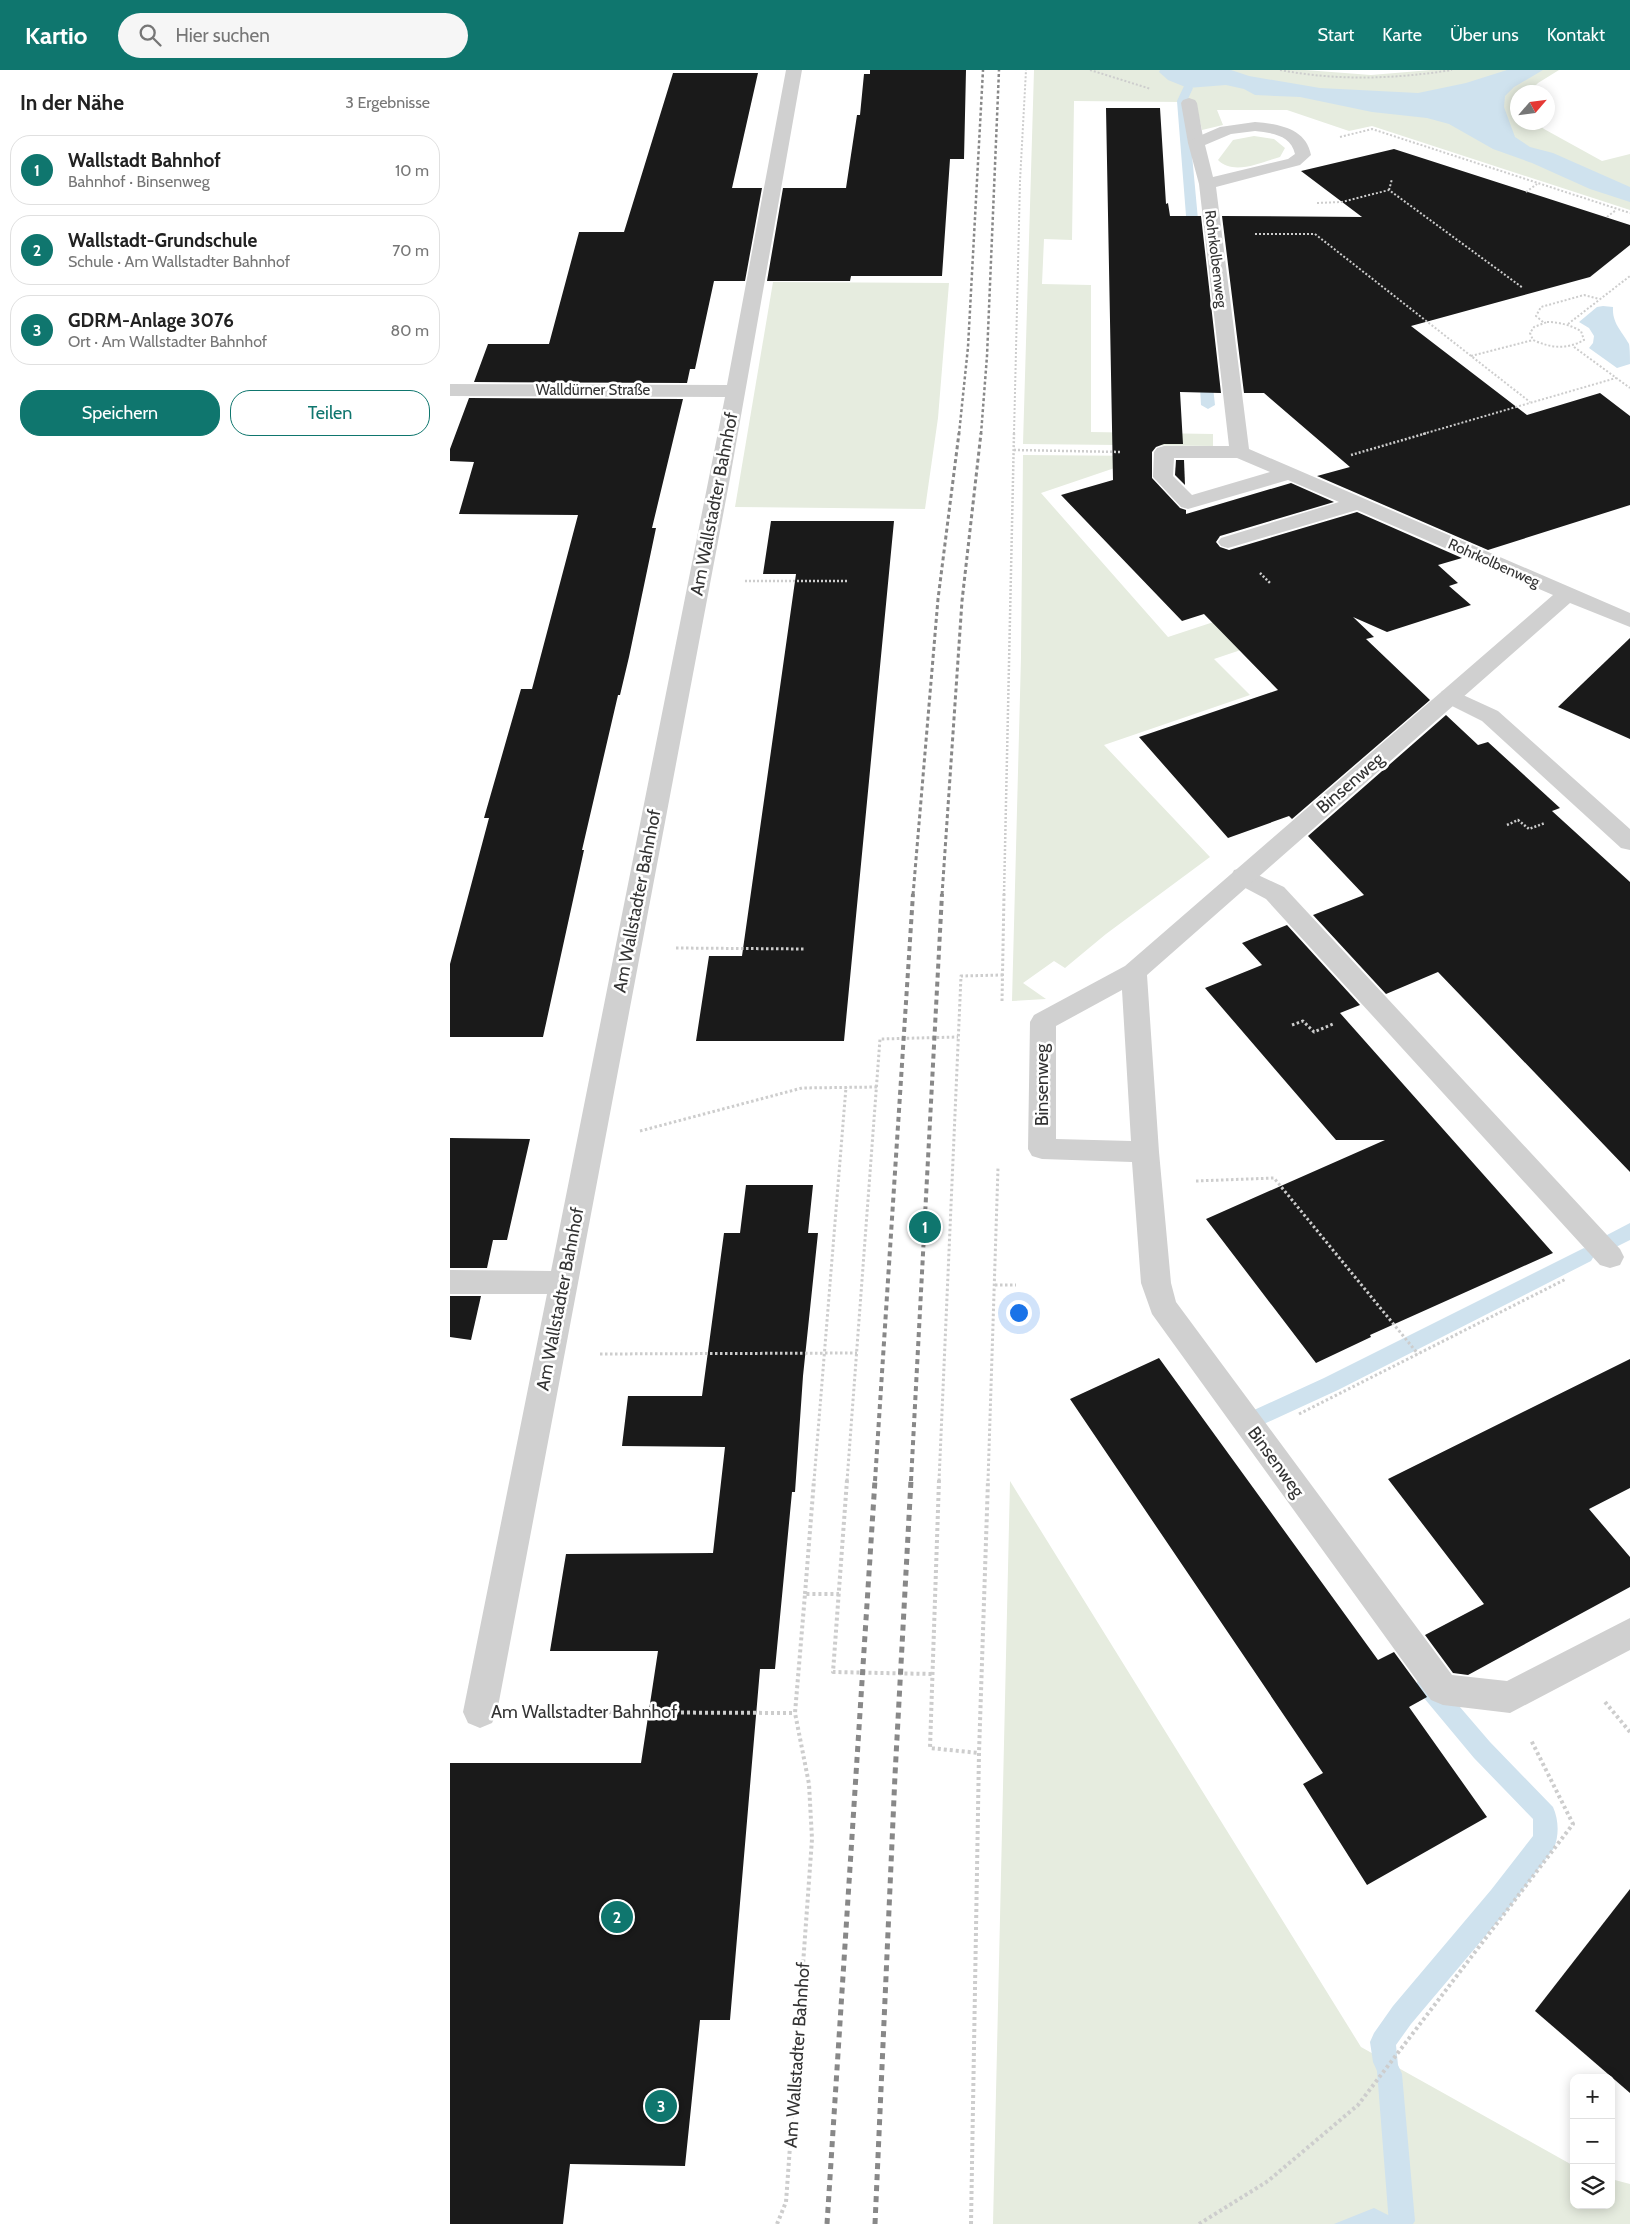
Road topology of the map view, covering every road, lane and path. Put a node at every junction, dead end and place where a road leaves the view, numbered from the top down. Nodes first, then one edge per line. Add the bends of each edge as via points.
1 (794, 70) edge
2 (1090, 70) edge
3 (1280, 70) edge
4 (1452, 70) edge
5 (1153, 89) dead end
6 (1189, 103) dead end
7 (1196, 143) junction
8 (1303, 146) junction
9 (1392, 179) dead end
10 (1207, 184) junction
11 (1537, 184) junction
12 (1389, 190) junction
13 (1526, 192) dead end
14 (1317, 203) dead end
15 (1616, 209) junction
16 (1630, 214) edge
17 (1607, 217) dead end
18 (1213, 235) junction
19 (1630, 276) edge
20 (1523, 288) dead end
21 (1599, 299) junction
22 (1543, 322) junction
23 (1568, 324) junction
24 (1533, 340) junction
25 (1574, 347) junction
26 (1470, 356) junction
27 (1616, 378) junction
28 (1630, 388) edge
29 (450, 390) edge
30 (736, 391) junction
31 (1530, 402) junction
32 (1014, 450) dead end
33 (1164, 452) junction
34 (1240, 452) junction
35 (1290, 473) junction
36 (1358, 503) junction
37 (1228, 542) dead end
38 (700, 581) junction
39 (848, 581) dead end
40 (1567, 594) junction
41 (1630, 621) edge
42 (1450, 696) junction
43 (1630, 842) edge
44 (1244, 876) junction
45 (628, 948) junction
46 (806, 949) dead end
47 (1134, 972) junction
48 (1002, 975) dead end
49 (958, 1037) junction
50 (846, 1087) junction
51 (876, 1087) junction
52 (589, 1145) junction
53 (1145, 1152) junction
54 (1148, 1183) junction
55 (1610, 1257) joint
56 (450, 1282) edge
57 (563, 1283) junction
58 (995, 1285) dead end
59 (1016, 1285) dead end
60 (823, 1353) junction
61 (857, 1353) junction
62 (549, 1354) junction
63 (1418, 1354) junction
64 (1256, 1436) junction
65 (805, 1594) junction
66 (839, 1594) junction
67 (1630, 1632) edge
68 (932, 1674) junction
69 (1510, 1697) junction
70 (480, 1712) joint
71 (795, 1713) junction
72 (979, 1752) dead end
73 (777, 2224) edge
74 (1199, 2224) edge

1 - 30 street, Am Wallstadter Bahnhof
2 - 5 path
3 - 4 path via 1302,75 1366,79
6 - 7 street, Rohrkolbenweg
7 - 8 street via 1220,132 1252,126 1285,132
7 - 10 street, Rohrkolbenweg
8 - 10 street, Rohrkolbenweg via 1303,155 1294,162
8 - 11 path via 1372,129
9 - 12 path
10 - 18 street, Rohrkolbenweg
11 - 13 path
11 - 15 path
12 - 14 path via 1342,202
12 - 20 path
15 - 16 path
15 - 17 path
18 - 26 path via 1315,234
18 - 34 street, Rohrkolbenweg
19 - 21 path
21 - 22 path via 1584,295 1541,307 1536,316
21 - 23 path
22 - 23 path
22 - 24 path via 1533,326 1530,333
23 - 25 path via 1581,331 1584,340
24 - 25 path via 1552,347
24 - 26 path
25 - 27 path
26 - 31 path
27 - 28 path
27 - 31 path
29 - 30 street, Walldürner Straße
30 - 38 street, Am Wallstadter Bahnhof
31 - 35 path
32 - 33 path
33 - 34 street, Rohrkolbenweg
33 - 35 street via 1163,477 1188,503
34 - 35 street, Rohrkolbenweg
35 - 36 street, Rohrkolbenweg
36 - 37 street
36 - 40 street, Rohrkolbenweg
38 - 39 path
38 - 45 street, Am Wallstadter Bahnhof
40 - 41 street, Rohrkolbenweg
40 - 42 street, Binsenweg
42 - 43 street via 1490,716
42 - 44 street, Binsenweg
44 - 47 street, Binsenweg
44 - 55 street via 1275,893
45 - 46 path
45 - 52 street, Am Wallstadter Bahnhof
47 - 53 street, Binsenweg
47 - 53 street, Binsenweg via 1043,1022 1042,1149
48 - 49 path via 961,976
49 - 51 path via 880,1039
49 - 68 path
50 - 51 path
50 - 52 path via 802,1088
50 - 60 path
51 - 61 path
52 - 57 street, Am Wallstadter Bahnhof
53 - 54 street, Binsenweg
54 - 63 path via 1274,1178
54 - 64 street, Binsenweg via 1156,1283 1162,1306
55 - 63 path
56 - 57 street
57 - 62 street, Am Wallstadter Bahnhof
58 - 59 path
60 - 61 path
60 - 62 path
60 - 65 path
61 - 66 path
62 - 70 street, Am Wallstadter Bahnhof
63 - 64 path
64 - 69 street, Binsenweg via 1443,1689
65 - 66 path
65 - 71 path
66 - 68 path via 833,1672
67 - 69 street
68 - 72 path via 930,1748
69 - 74 path via 1574,1824 1358,2106 1268,2181
70 - 71 path, Am Wallstadter Bahnhof
71 - 73 path, Am Wallstadter Bahnhof via 809,1784 812,1839 786,2202

